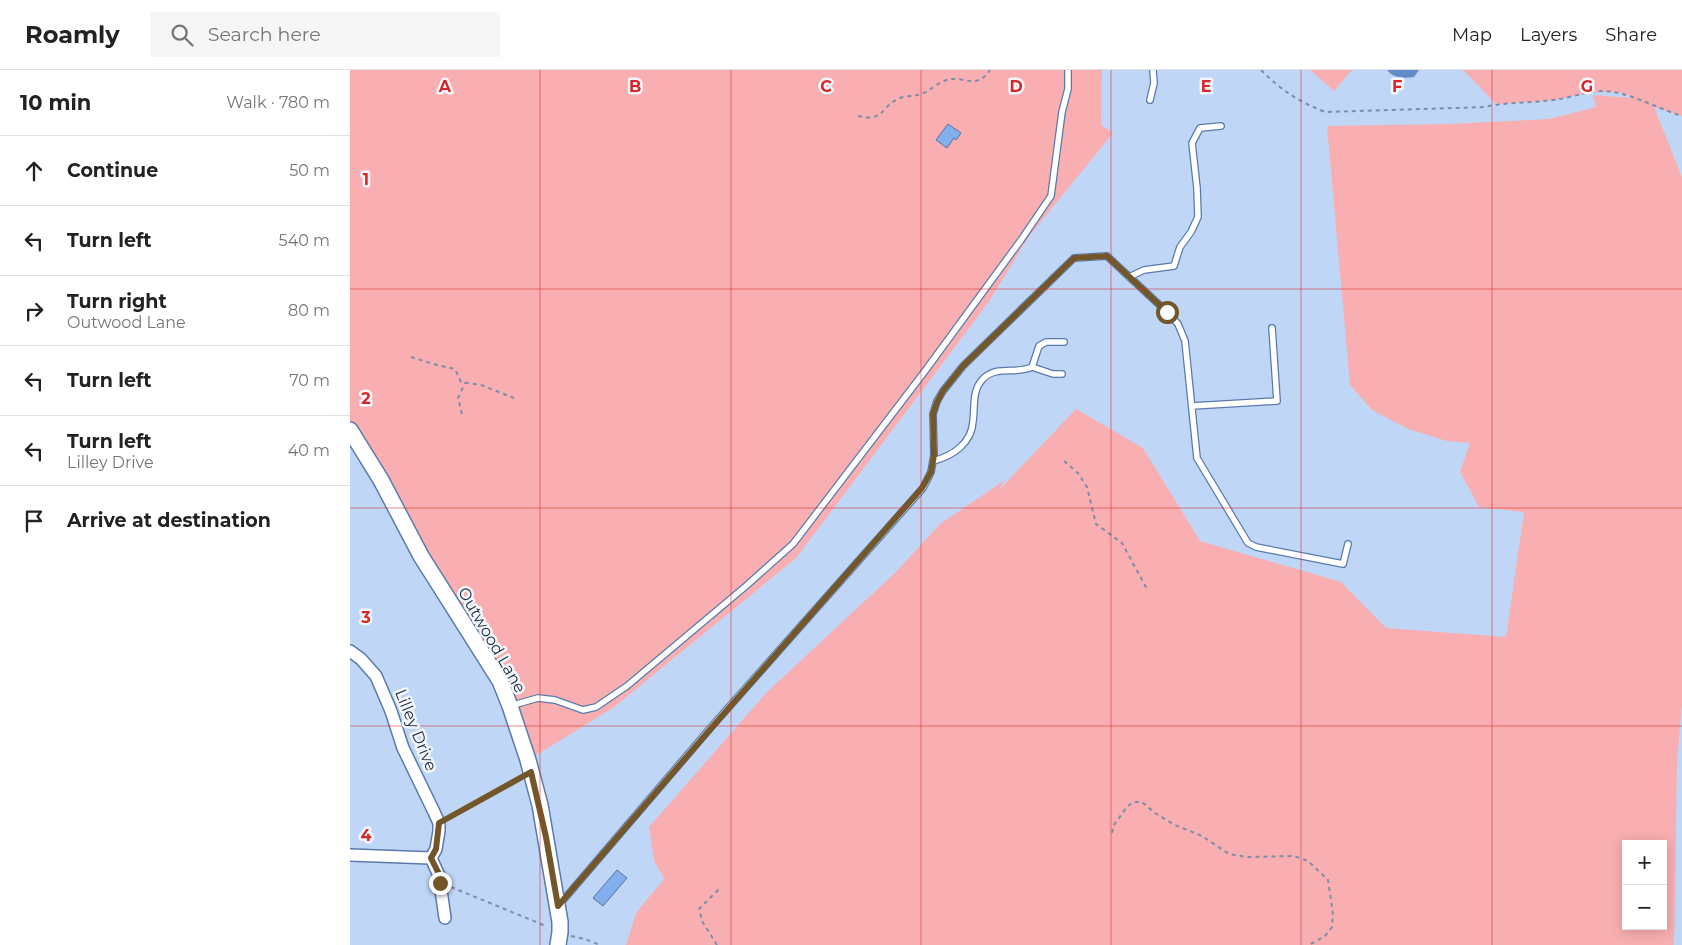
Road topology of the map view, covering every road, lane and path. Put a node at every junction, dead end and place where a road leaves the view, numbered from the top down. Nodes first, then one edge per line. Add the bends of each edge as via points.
1 (990, 70) edge
2 (1068, 70) edge
3 (1153, 70) edge
4 (1261, 70) edge
5 (1150, 100) dead end
6 (858, 116) dead end
7 (1682, 116) edge
8 (1221, 126) dead end
9 (1129, 277) junction
10 (1272, 328) dead end
11 (1064, 342) dead end
12 (411, 357) dead end
13 (1032, 367) junction
14 (1062, 374) dead end
15 (465, 383) junction
16 (514, 398) dead end
17 (1192, 406) junction
18 (462, 414) dead end
19 (350, 430) edge
20 (933, 461) junction
21 (1064, 461) dead end
22 (1348, 544) dead end
23 (1148, 592) dead end
24 (350, 651) edge
25 (510, 706) junction
26 (531, 772) junction
27 (439, 823) junction
28 (1112, 833) dead end
29 (350, 855) edge
30 (431, 858) junction
31 (440, 883) junction
32 (720, 888) dead end
33 (558, 906) junction
34 (445, 918) dead end
35 (559, 938) edge
36 (600, 945) edge
37 (717, 945) edge
38 (1310, 945) edge

1 - 6 path via 974,82 947,80 920,94 898,98 874,117
2 - 25 lane via 1068,89 1051,196 925,371 794,544 627,686 596,707 583,710 538,698
3 - 5 lane
4 - 7 path via 1302,103 1325,112 1484,107 1611,91
8 - 9 lane via 1200,128 1192,143 1198,217 1180,247 1174,266 1144,270
9 - 17 lane via 1178,324 1185,341
9 - 20 lane via 1107,256 1074,258 963,366 943,391 933,414
10 - 17 lane via 1277,401
11 - 13 lane via 1046,342 1039,346
12 - 15 path via 455,368 461,382
13 - 14 lane
13 - 20 lane via 1024,371 998,371 981,381 976,393 971,432 955,452
15 - 16 path via 481,384
15 - 18 path via 458,398
17 - 22 lane via 1196,458 1248,543 1343,564
19 - 25 main road, Outwood Lane via 421,556 500,681
20 - 33 lane via 922,488
21 - 23 path via 1078,473 1087,487 1096,524 1122,542
24 - 27 street, Lilley Drive via 376,676 402,748
25 - 26 main road, Outwood Lane
26 - 27 path
26 - 33 main road, Outwood Lane
27 - 30 street via 436,849
28 - 38 path via 1126,808 1133,802 1142,802 1229,854 1294,856 1308,861 1328,880 1333,914 1332,927 1325,936
29 - 30 street
30 - 31 street via 442,880
31 - 34 street
31 - 35 path
32 - 37 path via 700,909 702,922
33 - 35 main road, Outwood Lane
35 - 36 path via 585,939

